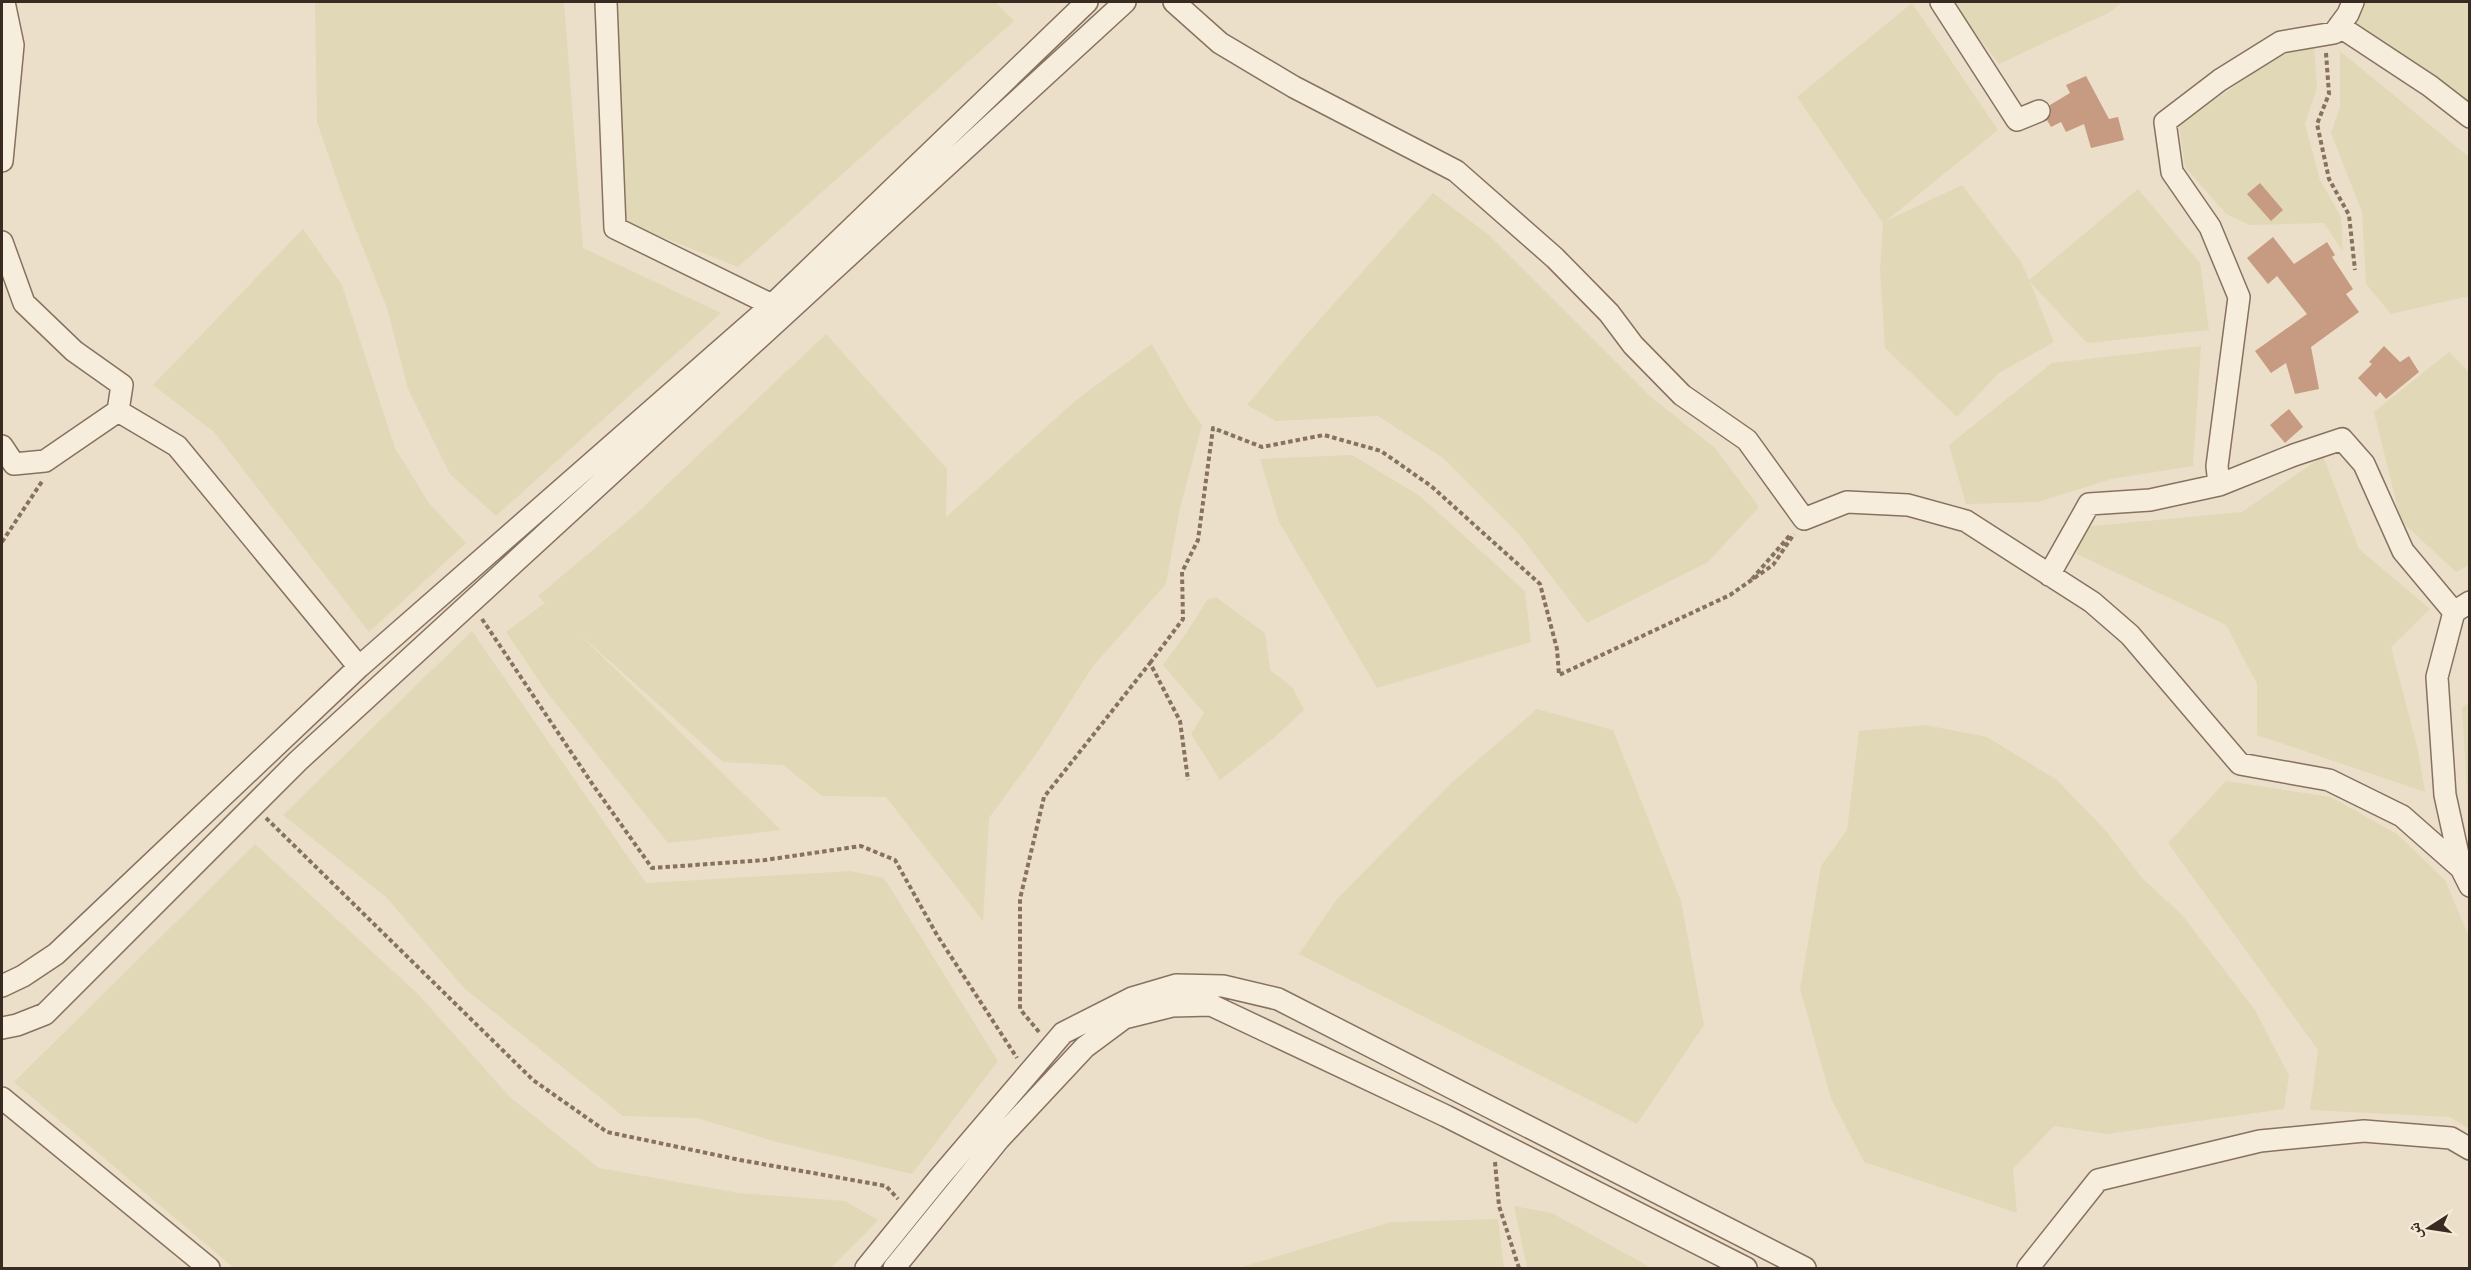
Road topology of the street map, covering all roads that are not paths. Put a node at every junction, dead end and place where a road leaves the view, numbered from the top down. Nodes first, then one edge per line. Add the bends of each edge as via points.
1 (4, 2) edge
2 (606, 2) edge
3 (1087, 2) edge
4 (1125, 2) edge
5 (1174, 2) edge
6 (1941, 2) edge
7 (2353, 2) edge
8 (2332, 31) junction
9 (2039, 111) dead end
10 (2469, 117) edge
11 (2, 161) edge
12 (2, 242) edge
13 (772, 305) junction
14 (118, 411) junction
15 (2, 446) edge
16 (2219, 485) junction
17 (2049, 575) junction
18 (2462, 607) edge
19 (359, 667) junction
20 (2465, 877) edge
21 (2, 986) edge
22 (2, 1028) edge
23 (2, 1098) edge
24 (2469, 1149) edge
25 (210, 1269) edge
26 (866, 1269) edge
27 (894, 1269) edge
28 (1746, 1269) edge
29 (1805, 1269) edge
30 (2028, 1269) edge

1 - 11 street via 13,45
2 - 13 street via 615,228
3 - 13 street
4 - 22 street via 298,761 45,1014
5 - 17 street via 1220,43 1294,87 1456,171 1555,258 1682,395 1747,440 1804,519 1847,502 1908,505 1966,521
6 - 9 street via 2017,120
7 - 8 street
8 - 10 street via 2430,86
8 - 16 street via 2281,42 2220,80 2165,122 2172,172 2210,226 2239,297 2217,466
12 - 14 street via 24,303 74,351 122,385
13 - 19 street
14 - 15 street via 45,461 14,464
14 - 19 street via 177,446
16 - 17 street via 2150,500 2089,504
16 - 18 street via 2342,439 2364,464 2403,551
17 - 20 street via 2092,602 2130,635 2240,764 2329,780 2402,816
18 - 20 street via 2437,677 2445,795
19 - 21 street via 56,954
23 - 25 street
24 - 30 street via 2451,1138 2364,1131 2260,1141 2098,1180
26 - 29 street via 1063,1033 1132,998 1176,985 1223,986 1278,999
27 - 28 street via 999,1139 1085,1047 1124,1018 1172,1006 1211,1005 1493,1140

